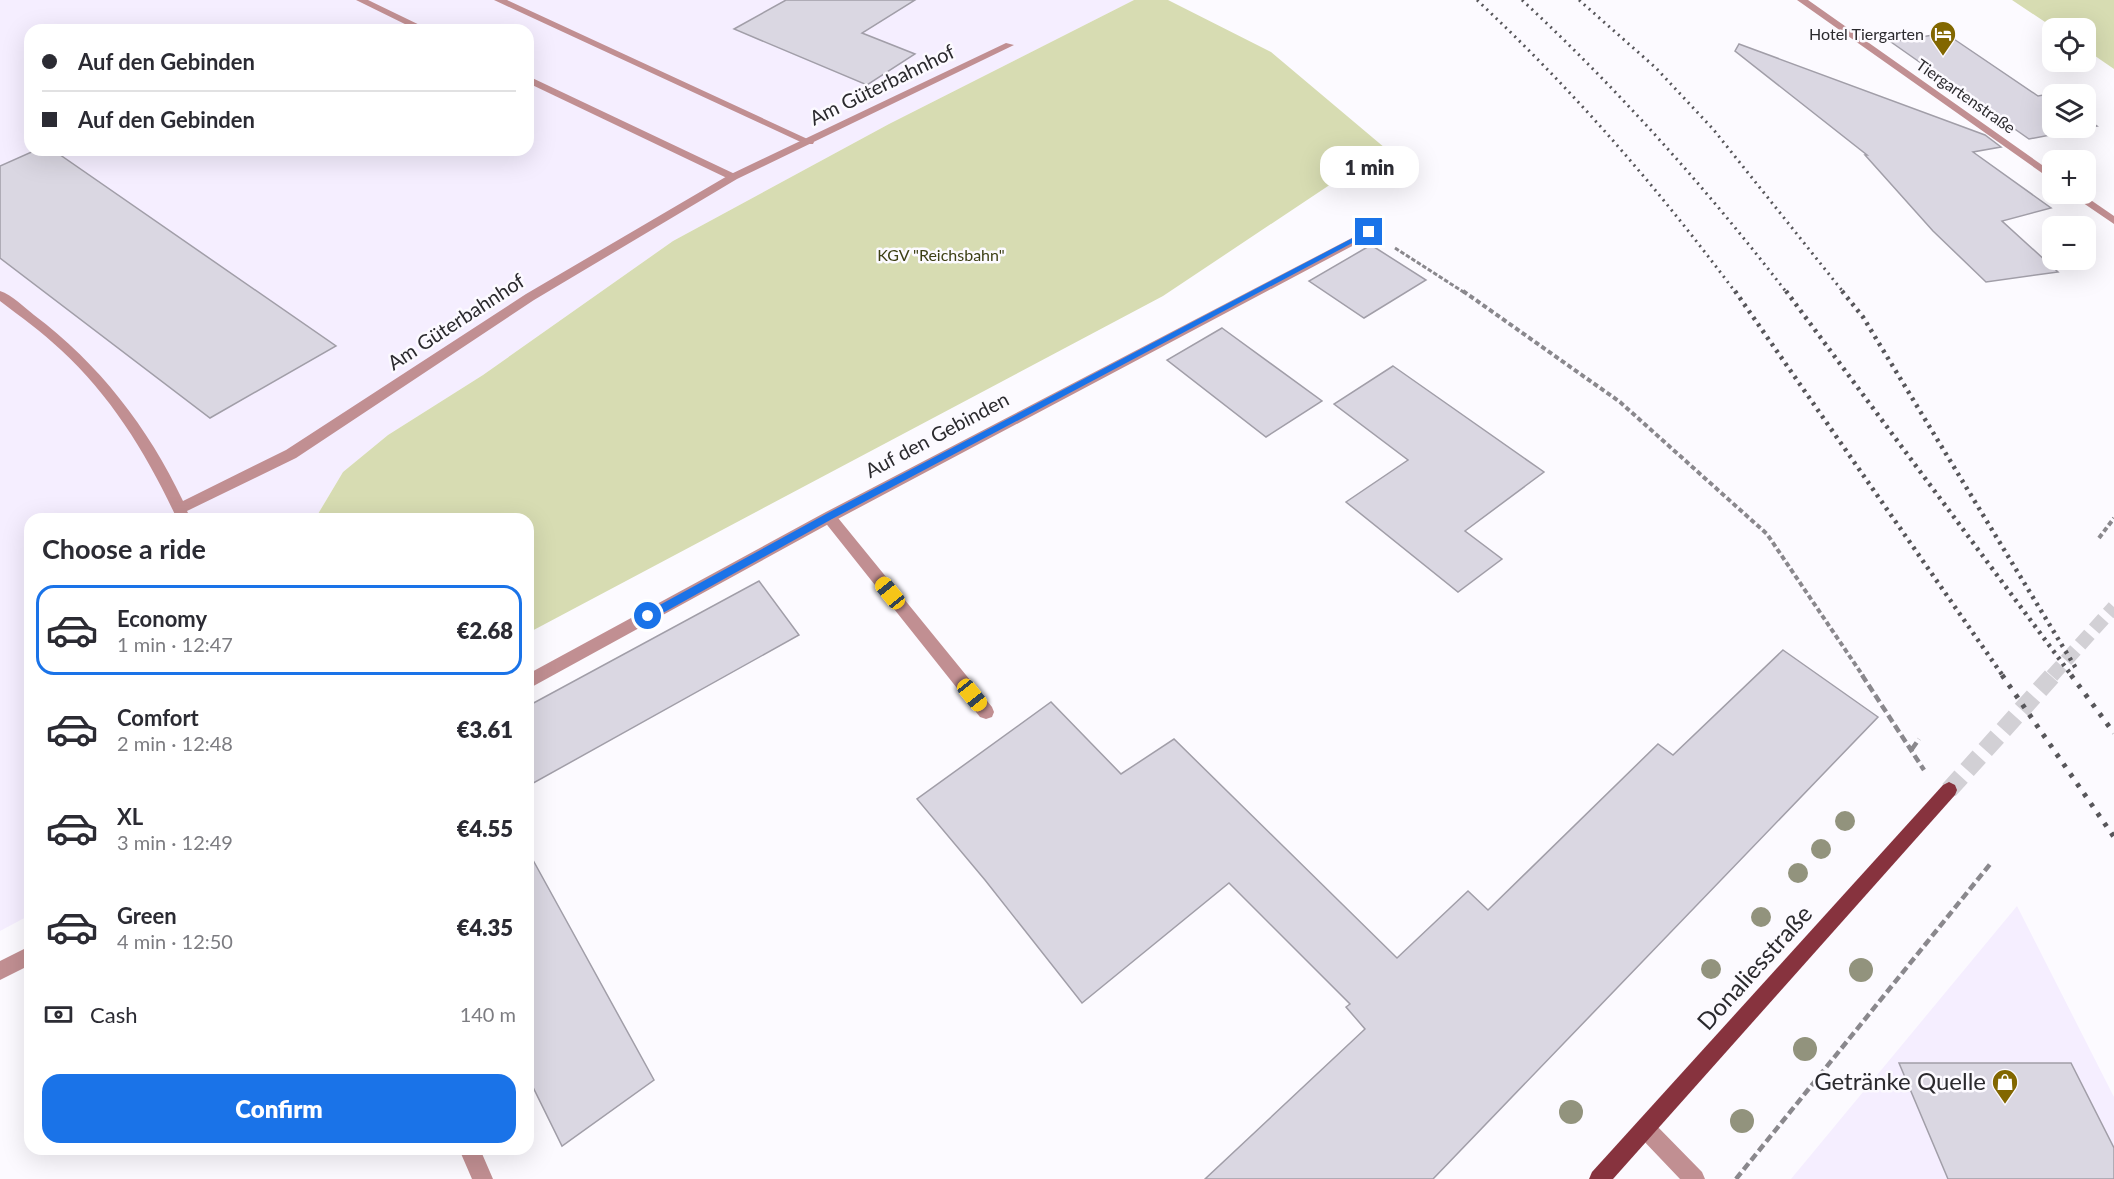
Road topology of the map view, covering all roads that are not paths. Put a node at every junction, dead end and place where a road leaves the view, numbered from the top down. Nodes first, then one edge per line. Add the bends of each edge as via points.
1 (361, 0) edge
2 (499, 0) edge
3 (1802, 0) edge
4 (412, 24) edge
5 (1009, 45) dead end
6 (534, 82) edge
7 (809, 142) junction
8 (2042, 170) edge
9 (733, 177) junction
10 (2089, 204) edge
11 (2114, 221) edge
12 (1369, 232) road end
13 (0, 295) edge
14 (182, 513) edge
15 (184, 513) edge
16 (829, 517) junction
17 (534, 679) edge
18 (986, 712) dead end
19 (1949, 790) tunnel mouth
20 (24, 958) edge
21 (0, 971) edge
22 (1646, 1129) junction
23 (472, 1155) edge
24 (483, 1179) edge
25 (1599, 1179) edge
26 (1695, 1179) edge

1 - 4 street
2 - 7 street
3 - 8 street, Tiergartenstraße
5 - 7 street, Am Güterbahnhof
6 - 9 street
7 - 9 street, Am Güterbahnhof
9 - 15 street, Am Güterbahnhof via 530,297 291,454
10 - 11 street
12 - 16 street, Auf den Gebinden
13 - 14 street, Am Güterbahnhof via 65,346 106,390 146,442
16 - 17 street, Auf den Gebinden
16 - 18 street
19 - 22 main road, Donaliesstraße
20 - 21 street
22 - 25 main road, Donaliesstraße
22 - 26 street
23 - 24 street

